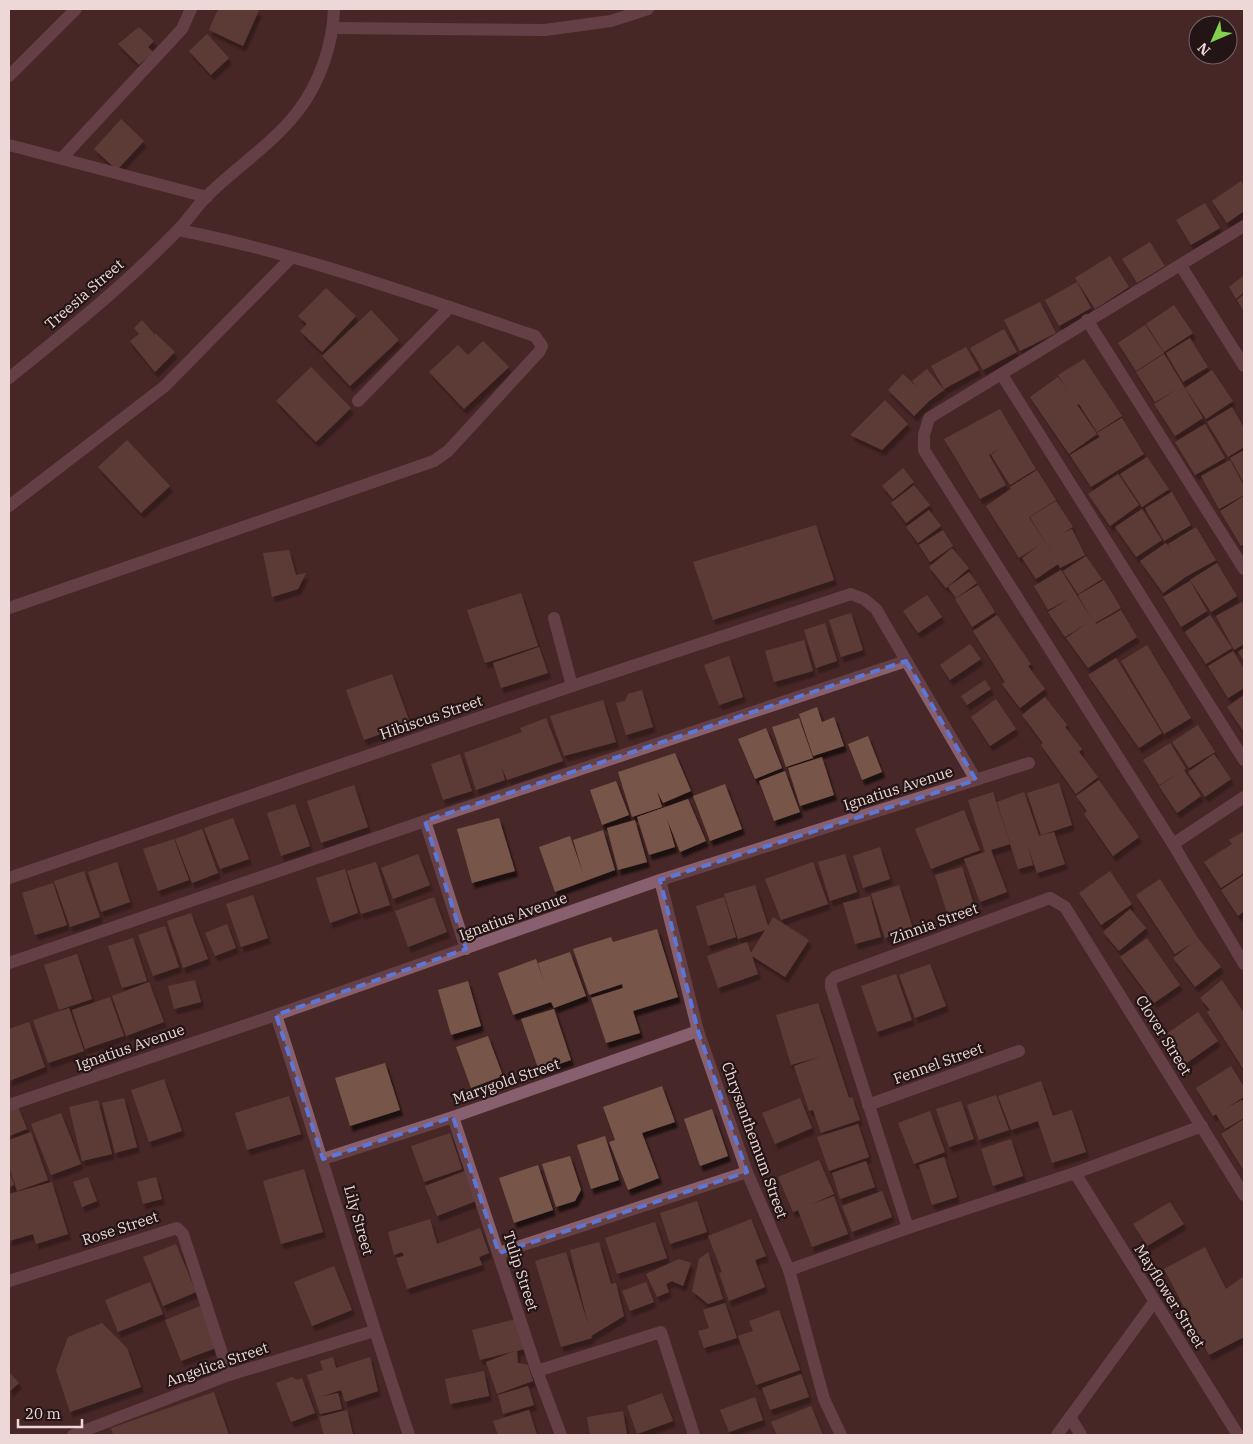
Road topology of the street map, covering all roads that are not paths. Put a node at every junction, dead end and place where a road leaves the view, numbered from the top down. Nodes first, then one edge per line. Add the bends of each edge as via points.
1 (76, 9) edge
2 (190, 9) edge
3 (334, 9) edge
4 (648, 9) edge
5 (334, 28) junction
6 (9, 76) edge
7 (9, 146) edge
8 (62, 158) junction
9 (207, 197) junction
10 (1244, 226) edge
11 (178, 230) junction
12 (291, 258) junction
13 (1181, 266) junction
14 (450, 308) junction
15 (1088, 320) junction
16 (1244, 366) edge
17 (1002, 374) junction
18 (9, 378) edge
19 (358, 401) dead end
20 (9, 506) edge
21 (1244, 569) edge
22 (9, 608) edge
23 (554, 618) dead end
24 (906, 662) junction
25 (572, 686) junction
26 (1244, 760) edge
27 (1030, 763) dead end
28 (976, 780) junction
29 (1244, 797) edge
30 (425, 821) junction
31 (1172, 844) junction
32 (9, 878) edge
33 (660, 880) junction
34 (1050, 898) joint
35 (466, 949) junction
36 (9, 963) edge
37 (1244, 964) edge
38 (276, 1015) junction
39 (698, 1031) junction
40 (1019, 1050) dead end
41 (9, 1104) edge
42 (868, 1105) junction
43 (452, 1116) junction
44 (1202, 1126) junction
45 (323, 1159) junction
46 (747, 1172) junction
47 (1075, 1174) junction
48 (1244, 1194) edge
49 (908, 1228) junction
50 (499, 1254) junction
51 (789, 1270) junction
52 (9, 1281) edge
53 (1154, 1302) junction
54 (374, 1331) junction
55 (537, 1371) junction
56 (228, 1375) junction
57 (1070, 1417) junction
58 (73, 1435) edge
59 (410, 1435) edge
60 (561, 1435) edge
61 (694, 1435) edge
62 (841, 1435) edge
63 (1057, 1435) edge
64 (1081, 1435) edge
65 (1238, 1435) edge

1 - 6 street
2 - 8 street via 182,29
3 - 5 street, Treesia Street
4 - 5 street via 611,21 544,30
5 - 9 street, Treesia Street via 317,81 298,111
7 - 8 street
8 - 9 street
9 - 11 street, Treesia Street
10 - 13 street
11 - 12 street
11 - 18 street, Treesia Street via 101,304
12 - 14 street
12 - 20 street via 165,386
13 - 15 street
13 - 16 street
14 - 19 street
14 - 22 street via 535,336 542,346 448,451 434,461
15 - 17 street
15 - 21 street
17 - 26 street
17 - 31 street via 929,418 924,450
23 - 25 street
24 - 25 street, Hibiscus Street via 876,609 851,594
24 - 28 street
24 - 30 street
25 - 32 street, Hibiscus Street
27 - 28 street, Ignatius Avenue
28 - 33 street, Ignatius Avenue
29 - 31 street
30 - 35 street
30 - 36 street
31 - 37 street
33 - 35 street, Ignatius Avenue
33 - 39 street, Chrysanthemum Street
34 - 42 street, Zinnia Street via 835,977 831,988
34 - 44 street, Clover Street via 1064,907
35 - 38 street, Ignatius Avenue
38 - 41 street, Ignatius Avenue
38 - 45 street, Lily Street
39 - 43 street, Marygold Street
39 - 46 street, Chrysanthemum Street
40 - 42 street, Fennel Street
42 - 49 street
43 - 45 street, Marygold Street
43 - 50 street, Tulip Street
44 - 47 street
44 - 48 street, Clover Street
45 - 54 street, Lily Street
46 - 50 street
46 - 51 street, Chrysanthemum Street
47 - 49 street
47 - 53 street, Mayflower Street
49 - 51 street
50 - 55 street, Tulip Street
51 - 62 street, Chrysanthemum Street via 824,1399
52 - 56 street, Rose Street via 177,1228 183,1234
53 - 57 street
53 - 65 street, Mayflower Street
54 - 56 street, Angelica Street
54 - 59 street, Lily Street
55 - 60 street, Tulip Street
55 - 61 street via 661,1332
56 - 58 street, Angelica Street
57 - 63 street
57 - 64 street

